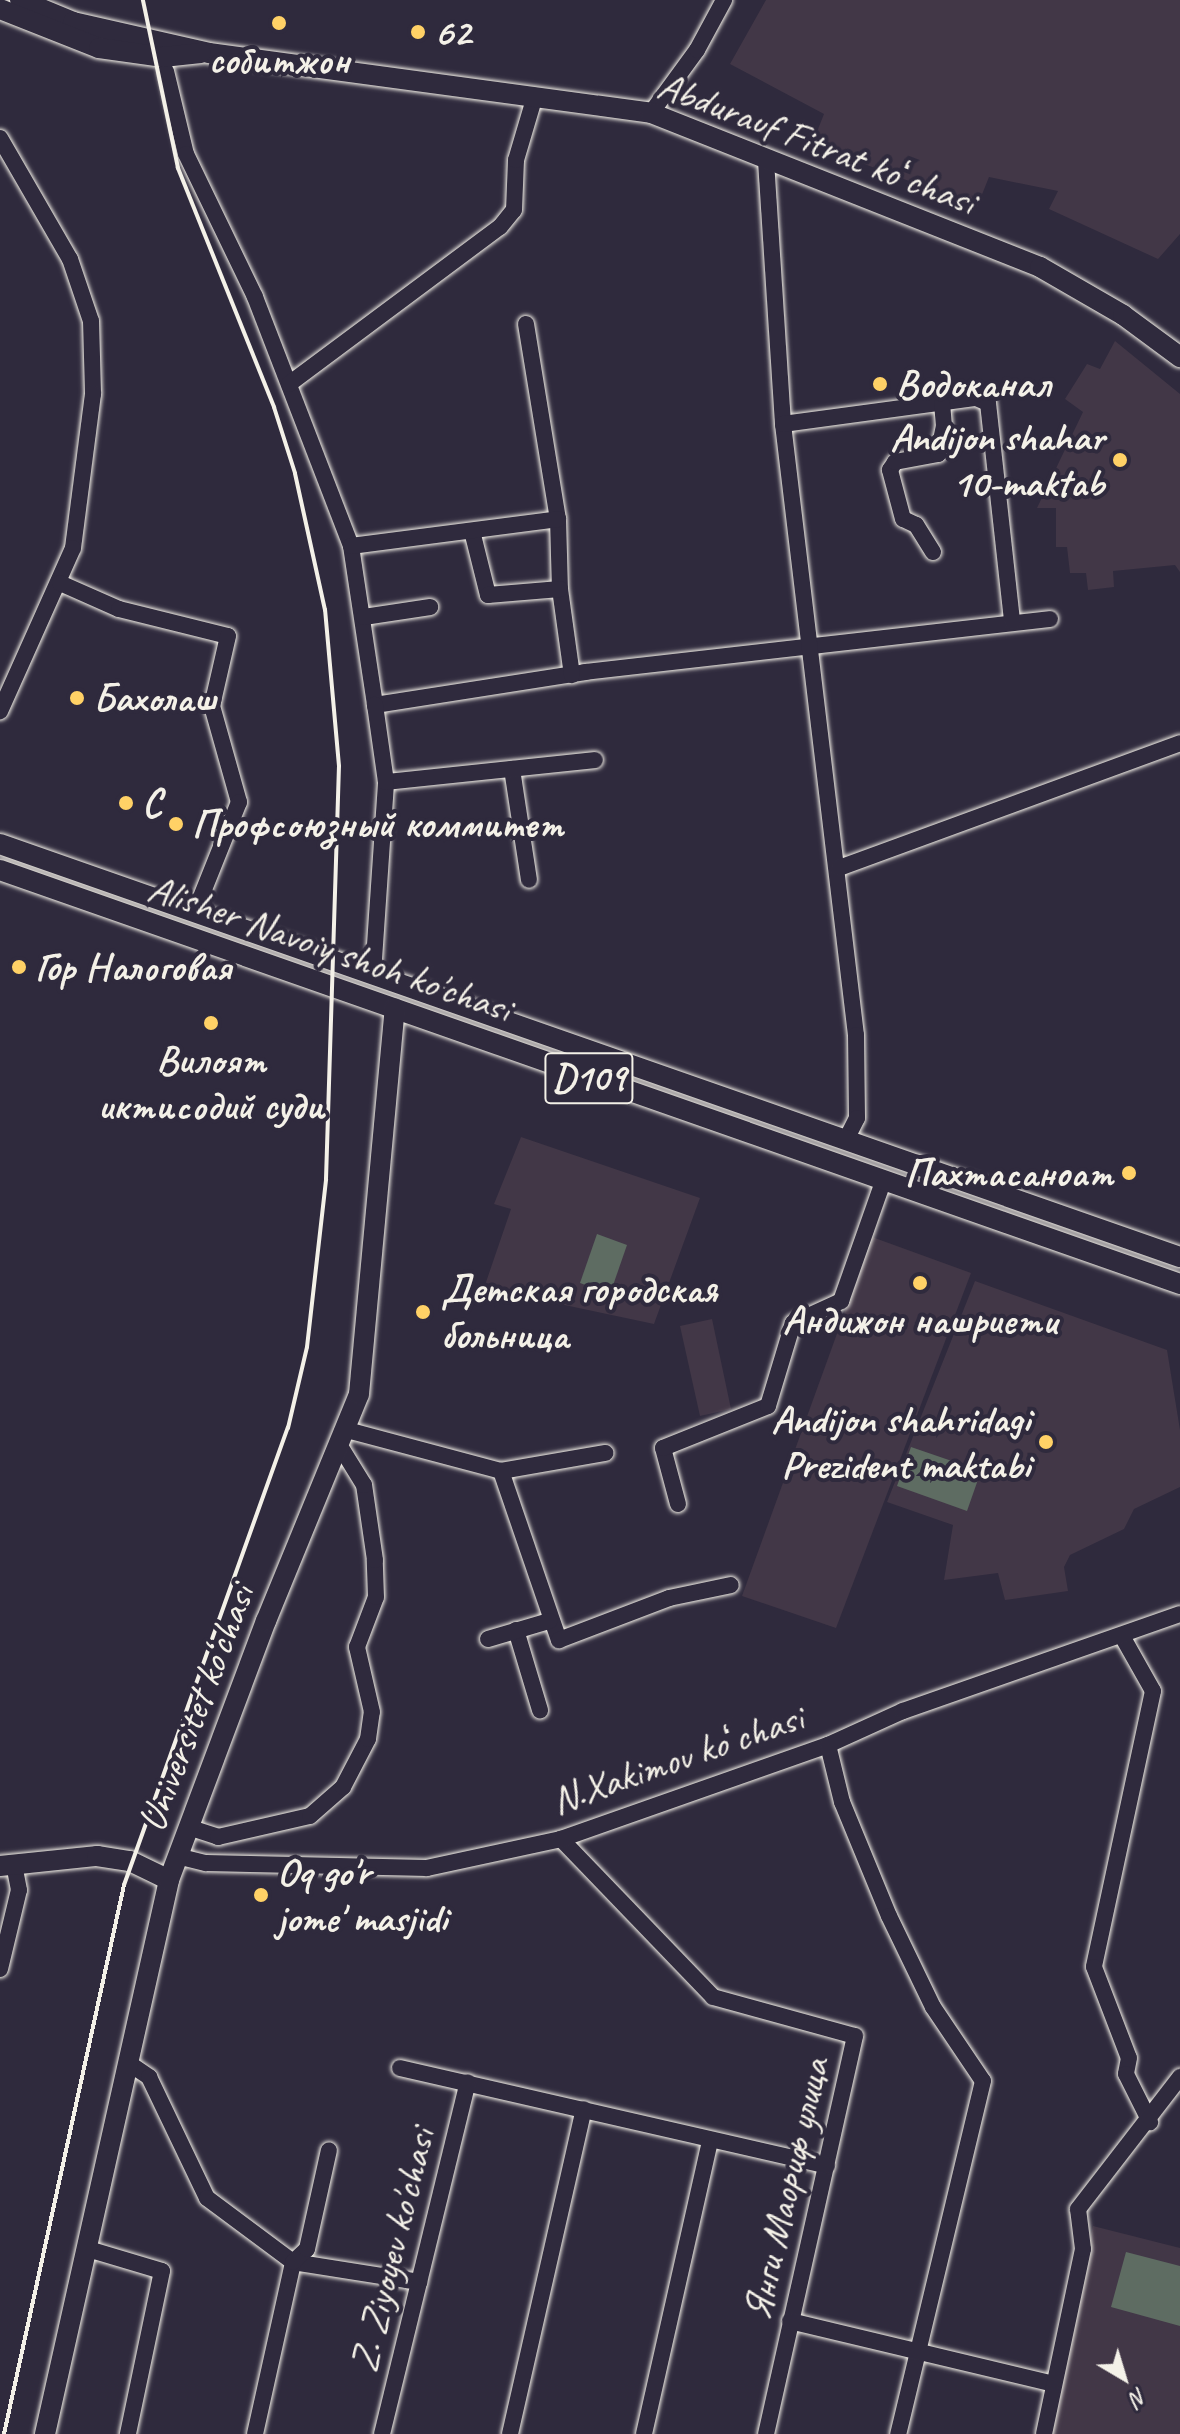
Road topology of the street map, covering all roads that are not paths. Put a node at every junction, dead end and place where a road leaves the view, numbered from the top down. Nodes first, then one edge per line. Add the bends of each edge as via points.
1 (20, 0) edge
2 (724, 0) edge
3 (0, 9) edge
4 (209, 53) junction
5 (166, 71) dead end
6 (535, 96) junction
7 (651, 113) junction
8 (0, 138) edge
9 (766, 161) junction
10 (526, 324) dead end
11 (1180, 357) edge
12 (289, 384) junction
13 (942, 404) junction
14 (783, 424) junction
15 (558, 519) junction
16 (472, 531) junction
17 (351, 546) junction
18 (933, 552) dead end
19 (60, 583) junction
20 (560, 589) junction
21 (430, 607) dead end
22 (364, 617) junction
23 (1050, 619) dead end
24 (1012, 622) junction
25 (808, 646) junction
26 (572, 675) junction
27 (375, 705) junction
28 (0, 711) edge
29 (1180, 743) edge
30 (595, 760) dead end
31 (512, 769) junction
32 (386, 782) junction
33 (0, 844) edge
34 (839, 868) junction
35 (0, 870) edge
36 (529, 880) dead end
37 (195, 912) junction
38 (373, 974) junction
39 (395, 1009) junction
40 (687, 1084) junction
41 (677, 1109) junction
42 (846, 1140) junction
43 (838, 1166) junction
44 (883, 1182) junction
45 (1119, 1236) junction
46 (1180, 1257) edge
47 (1111, 1260) junction
48 (1180, 1284) edge
49 (344, 1438) junction
50 (605, 1453) dead end
51 (501, 1471) junction
52 (678, 1504) dead end
53 (731, 1585) dead end
54 (1180, 1614) edge
55 (549, 1621) junction
56 (516, 1630) junction
57 (1122, 1636) junction
58 (488, 1639) dead end
59 (540, 1710) dead end
60 (828, 1745) junction
61 (188, 1827) junction
62 (561, 1839) junction
63 (177, 1856) junction
64 (7, 1866) edge
65 (169, 1880) junction
66 (0, 1969) edge
67 (127, 2062) junction
68 (400, 2068) dead end
69 (1180, 2077) edge
70 (468, 2082) junction
71 (584, 2109) junction
72 (1150, 2122) junction
73 (710, 2141) junction
74 (329, 2150) dead end
75 (827, 2166) junction
76 (88, 2249) junction
77 (293, 2262) junction
78 (419, 2282) junction
79 (790, 2321) junction
80 (915, 2353) junction
81 (1054, 2384) junction
82 (45, 2434) edge
83 (128, 2434) edge
84 (255, 2434) edge
85 (382, 2434) edge
86 (510, 2434) edge
87 (644, 2434) edge
88 (766, 2434) edge
89 (898, 2434) edge
90 (1044, 2434) edge

1 - 4 main road, Abdurauf Fitrat koʻchasi via 73,22
2 - 7 street via 697,50
3 - 4 main road, Abdurauf Fitrat koʻchasi via 99,48 163,57
4 - 6 main road, Abdurauf Fitrat koʻchasi
5 - 12 street via 186,154 255,297
6 - 7 main road, Abdurauf Fitrat koʻchasi
6 - 12 street via 516,160 514,210 500,227
7 - 9 main road, Abdurauf Fitrat koʻchasi
8 - 19 street via 70,259 91,321 93,394 73,548
9 - 11 main road, Abdurauf Fitrat koʻchasi via 1040,267 1123,315
9 - 14 street
10 - 15 street
12 - 17 street
13 - 14 street
13 - 18 street via 938,454 895,462 890,470 903,519 916,525
13 - 24 street via 976,398 988,403
14 - 25 street
15 - 16 street
15 - 20 street
16 - 17 street
16 - 20 street via 488,595
17 - 22 street
19 - 28 street
19 - 37 street via 119,609 228,636 212,706 239,802
20 - 26 street
21 - 22 street
22 - 27 street
23 - 24 street
24 - 25 street
25 - 26 street
25 - 34 street
26 - 27 street
27 - 32 street
29 - 34 street
30 - 31 street
31 - 32 street
31 - 36 street
32 - 38 street
33 - 37 main road, Alisher Navoiy shoh ko'chasi / D109
34 - 42 street via 856,1035 857,1118
35 - 39 main road, Alisher Navoiy shoh ko'chasi / D109
37 - 38 main road, Alisher Navoiy shoh ko'chasi / D109
38 - 40 main road, Alisher Navoiy shoh ko'chasi / D109
39 - 41 main road, Alisher Navoiy shoh ko'chasi / D109
39 - 49 main road, Universitet kо‘chasi via 374,1281 359,1394
40 - 41 main road
40 - 42 main road, Alisher Navoiy shoh ko'chasi / D109
41 - 43 main road, Alisher Navoiy shoh ko'chasi / D109
42 - 43 main road
42 - 45 main road, Alisher Navoiy shoh ko'chasi / D109
43 - 44 main road, Alisher Navoiy shoh ko'chasi / D109
44 - 47 main road, Alisher Navoiy shoh ko'chasi / D109
44 - 52 street via 841,1301 793,1323 768,1406 663,1448
45 - 46 main road, Alisher Navoiy shoh ko'chasi / D109
45 - 47 main road
47 - 48 main road, Alisher Navoiy shoh ko'chasi / D109
49 - 51 street
49 - 61 main road, Universitet kо‘chasi
49 - 61 street via 364,1485 375,1560 376,1597 357,1647 372,1712 368,1739 336,1796 310,1816 218,1837
50 - 51 street
51 - 55 street
53 - 55 street via 669,1598 570,1639 559,1640
54 - 57 street, N.Xakimov koʻchasi
55 - 56 street
56 - 58 street
56 - 59 street
57 - 60 street, N.Xakimov koʻchasi via 903,1711
57 - 72 street via 1153,1691 1094,1967 1129,2058 1126,2074
60 - 62 street, N.Xakimov koʻchasi
60 - 80 street via 842,1802 889,1916 933,2007 983,2081
61 - 63 main road, Universitet kо‘chasi
62 - 63 street, N.Xakimov koʻchasi via 427,1868 206,1863
62 - 75 street, Янги Маориф улица via 713,1997 855,2036
63 - 65 main road, Universitet kо‘chasi
64 - 65 main road via 97,1856 130,1861
64 - 66 street via 19,1890
65 - 67 main road, Universitet kо‘chasi
67 - 76 main road, Universitet kо‘chasi
67 - 77 street via 149,2077 207,2198
68 - 70 street
69 - 72 street
70 - 71 street
70 - 78 street, Z. Ziyoyev ko'chasi
71 - 73 street
71 - 86 street
72 - 81 street via 1078,2209 1083,2249
73 - 75 street
73 - 87 street
74 - 77 street via 307,2249
75 - 79 street, Янги Маориф улица
76 - 82 main road, Universitet kо‘chasi
76 - 83 street via 162,2271
77 - 78 street
77 - 84 street
78 - 85 street, Z. Ziyoyev ko'chasi
79 - 80 street
79 - 88 street, Янги Маориф улица
80 - 81 street
80 - 89 street
81 - 90 street

